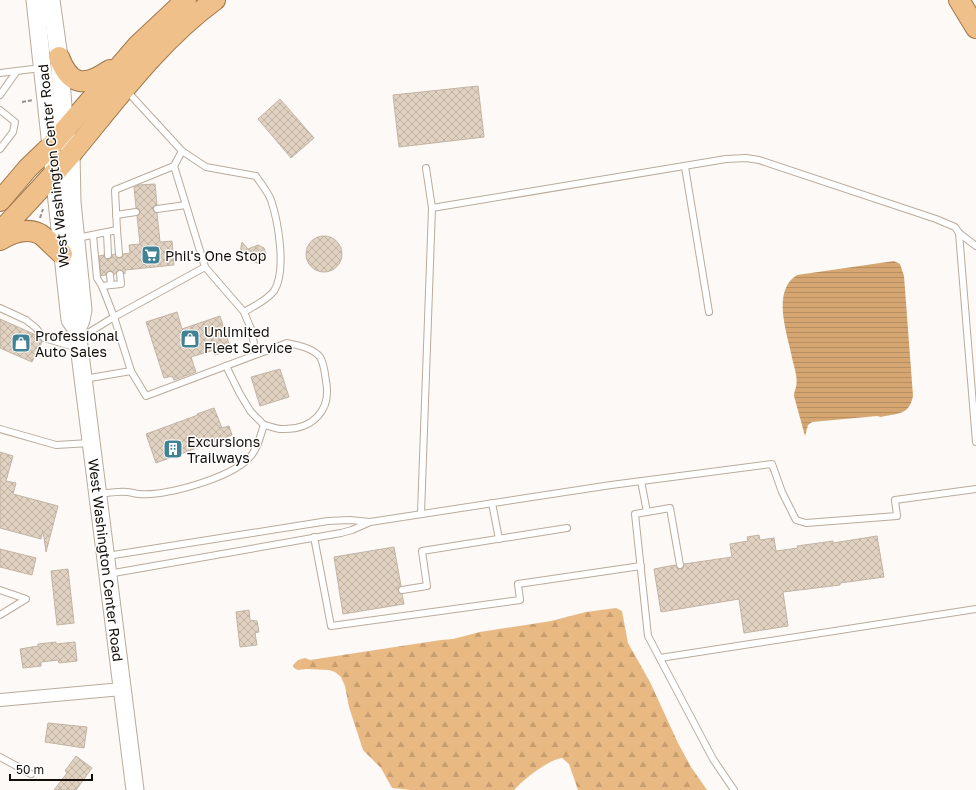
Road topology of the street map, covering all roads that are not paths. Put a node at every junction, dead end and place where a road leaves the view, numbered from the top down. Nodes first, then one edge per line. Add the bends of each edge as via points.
1 (35, 0) edge
2 (51, 0) edge
3 (186, 0) edge
4 (215, 0) edge
5 (959, 0) edge
6 (976, 28) edge
7 (124, 61) junction
8 (51, 63) junction
9 (17, 71) junction
10 (0, 73) edge
11 (124, 88) junction
12 (0, 95) edge
13 (0, 110) edge
14 (65, 131) junction
15 (51, 146) junction
16 (0, 148) edge
17 (182, 151) junction
18 (72, 154) junction
19 (174, 166) junction
20 (685, 167) junction
21 (426, 168) dead end
22 (54, 173) junction
23 (0, 201) edge
24 (186, 205) junction
25 (432, 208) junction
26 (157, 209) dead end
27 (136, 212) dead end
28 (116, 215) junction
29 (117, 230) junction
30 (0, 232) edge
31 (106, 232) junction
32 (958, 233) junction
33 (92, 235) junction
34 (76, 238) junction
35 (0, 240) edge
36 (976, 246) edge
37 (62, 254) junction
38 (119, 254) dead end
39 (108, 255) dead end
40 (204, 267) junction
41 (120, 274) dead end
42 (110, 275) dead end
43 (111, 285) junction
44 (102, 286) junction
45 (0, 308) edge
46 (244, 312) junction
47 (709, 312) dead end
48 (114, 317) junction
49 (78, 339) junction
50 (256, 354) junction
51 (226, 366) junction
52 (131, 371) junction
53 (83, 379) junction
54 (264, 425) junction
55 (0, 429) edge
56 (976, 442) edge
57 (92, 443) junction
58 (641, 481) junction
59 (976, 489) edge
60 (98, 494) junction
61 (492, 503) junction
62 (647, 512) junction
63 (421, 513) junction
64 (370, 522) junction
65 (567, 528) dead end
66 (314, 537) junction
67 (499, 539) junction
68 (106, 556) junction
69 (680, 565) dead end
70 (641, 566) junction
71 (108, 574) junction
72 (0, 590) edge
73 (402, 590) dead end
74 (976, 609) edge
75 (0, 615) edge
76 (660, 658) junction
77 (122, 689) junction
78 (0, 700) edge
79 (0, 757) edge
80 (31, 774) dead end
81 (135, 790) edge
82 (734, 790) edge

1 - 8 main road, West Washington Center Road
2 - 8 main road, West Washington Center Road
3 - 7 highway
4 - 11 highway via 197,14
5 - 6 highway
7 - 8 highway via 89,82 78,81 62,66
7 - 14 highway
8 - 9 lane
8 - 14 main road, West Washington Center Road
8 - 15 main road, West Washington Center Road
9 - 10 lane
9 - 12 lane
11 - 17 lane
11 - 18 highway
13 - 16 lane via 15,122 14,132
14 - 15 highway
14 - 18 main road, West Washington Center Road
15 - 22 main road, West Washington Center Road
15 - 23 highway
17 - 19 lane
17 - 46 lane via 206,167 256,176 270,199 282,259 279,276 274,290 265,300
18 - 22 highway
18 - 34 main road, West Washington Center Road via 72,202
19 - 24 lane
19 - 28 lane via 115,190
20 - 25 lane
20 - 32 lane via 726,159 759,160 936,219 955,227
20 - 47 lane
21 - 25 lane
22 - 30 highway
22 - 37 main road, West Washington Center Road
24 - 26 lane
24 - 40 lane
25 - 63 lane
27 - 28 lane
28 - 29 lane
29 - 31 lane
29 - 38 lane
31 - 33 lane
31 - 39 lane
32 - 36 lane
32 - 56 lane
33 - 34 lane
33 - 44 lane via 97,278
34 - 49 main road, West Washington Center Road via 83,310
35 - 37 highway via 25,230 40,234
37 - 49 main road, West Washington Center Road via 70,320
40 - 46 lane
40 - 48 lane
41 - 43 lane via 121,284
42 - 43 lane
43 - 44 lane
44 - 48 lane
45 - 49 lane via 26,320 44,338
46 - 50 lane via 251,329
48 - 49 lane
48 - 52 lane
49 - 53 main road, West Washington Center Road
50 - 51 lane
50 - 54 lane via 287,343 305,347 320,357 328,390 325,405 317,418 307,425 280,429
51 - 52 lane via 146,396
51 - 54 lane via 251,412
52 - 53 lane
53 - 57 main road, West Washington Center Road
54 - 60 lane via 258,445 250,458 224,474 191,486 161,492
55 - 57 lane via 56,445
57 - 60 main road, West Washington Center Road
58 - 59 lane via 772,464 796,520 806,523 897,516 895,500
58 - 61 lane
58 - 62 lane
60 - 68 main road, West Washington Center Road
61 - 63 lane
61 - 67 lane
62 - 69 lane via 670,508
62 - 70 lane via 635,514
63 - 64 lane
64 - 66 lane via 352,530
64 - 68 lane via 328,521
65 - 67 lane
66 - 70 lane via 331,626 520,600 518,584
66 - 71 lane
67 - 73 lane via 422,551 427,586
68 - 71 main road, West Washington Center Road
70 - 76 lane via 648,636
71 - 77 main road, West Washington Center Road
72 - 75 lane via 26,599
74 - 76 lane
76 - 82 lane via 713,759
77 - 78 street
77 - 81 main road, West Washington Center Road
79 - 80 lane

